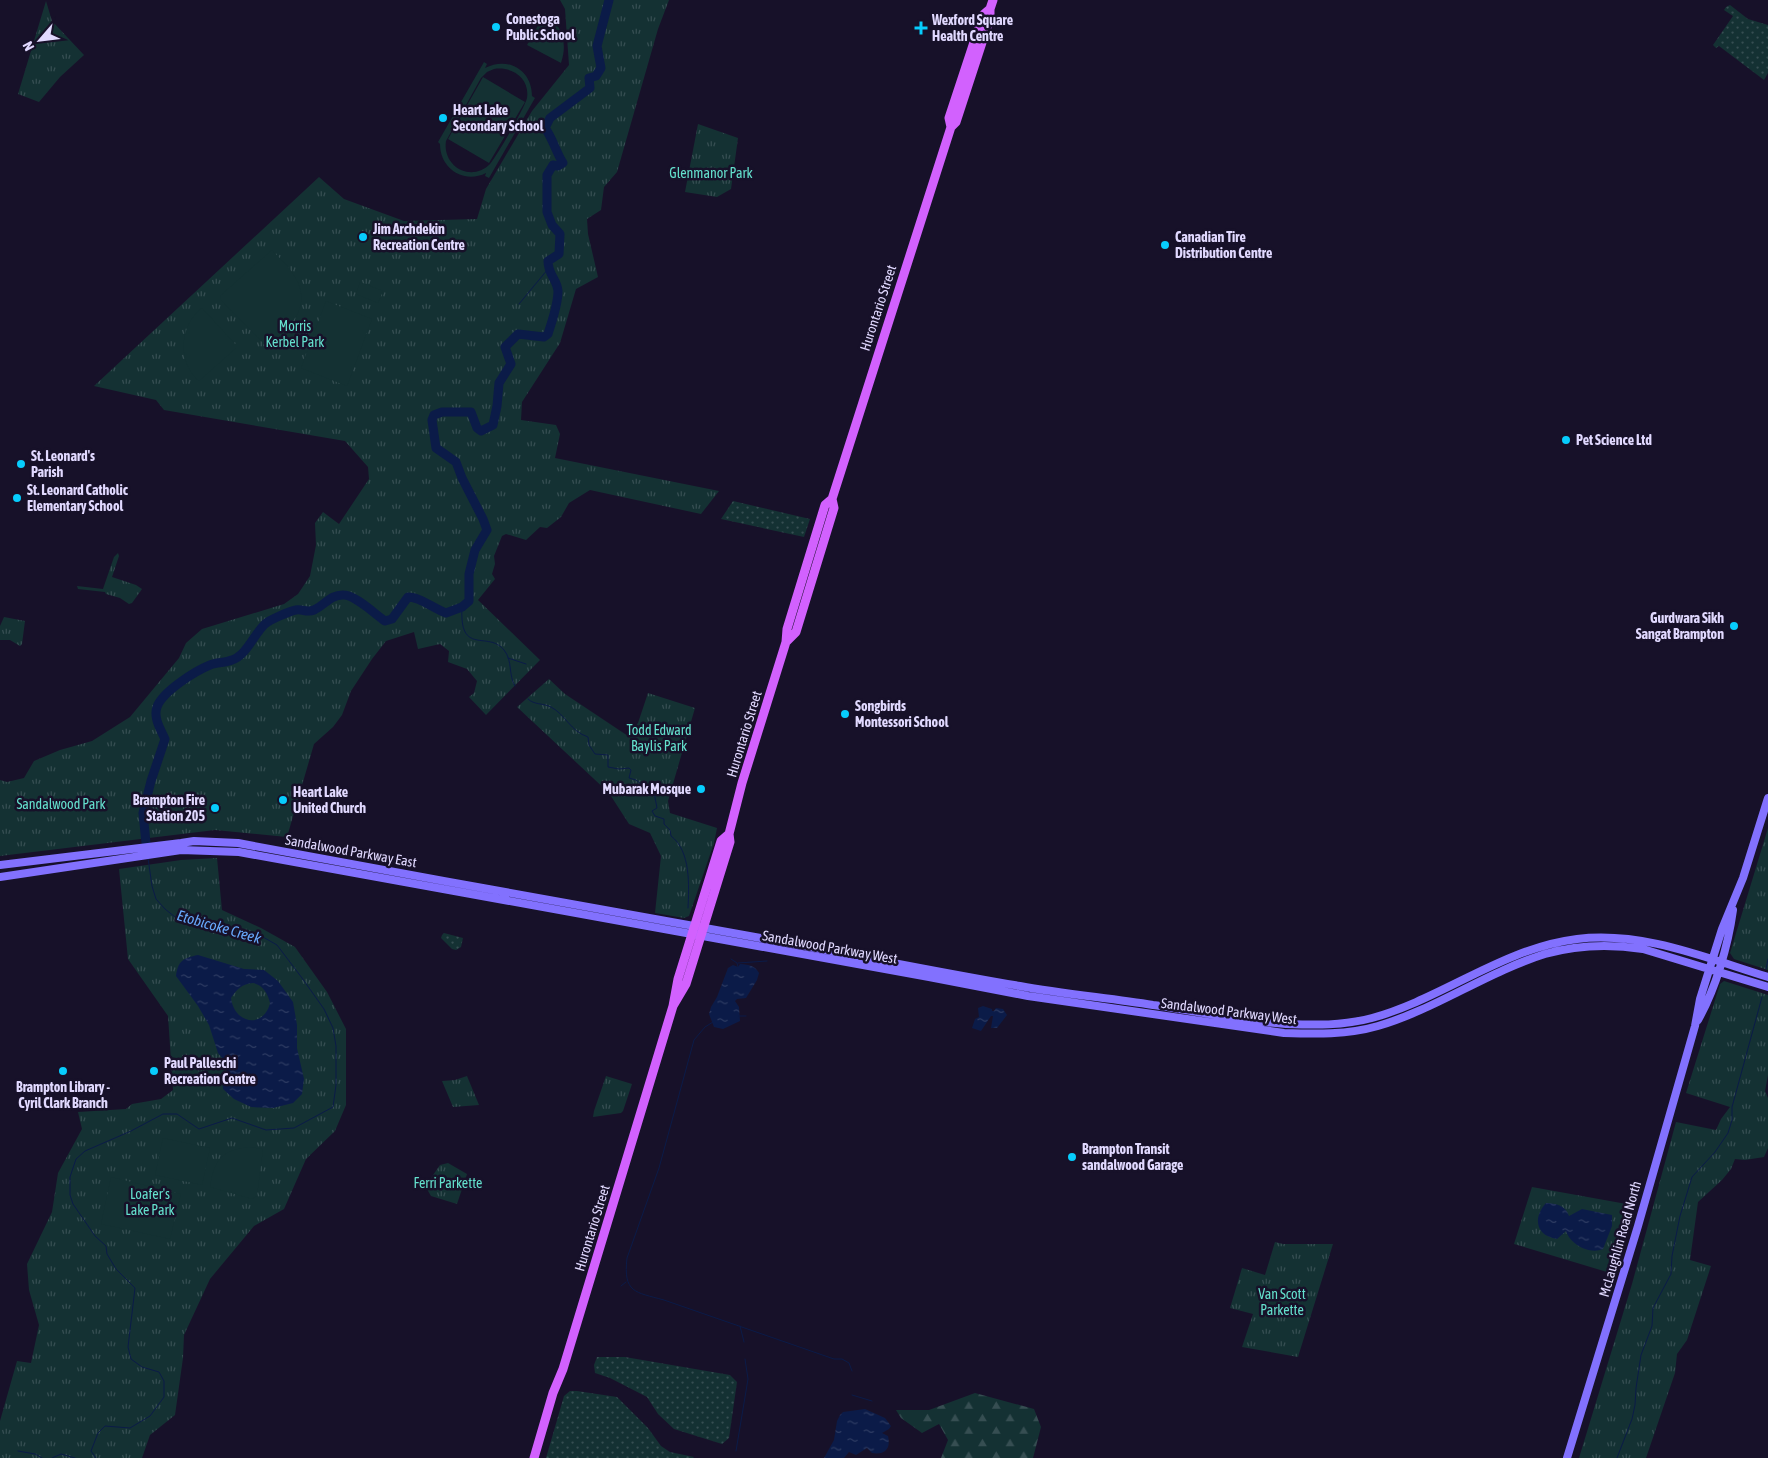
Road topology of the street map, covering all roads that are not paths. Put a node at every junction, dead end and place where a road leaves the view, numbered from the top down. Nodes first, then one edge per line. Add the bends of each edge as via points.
1 (991, 4) edge
2 (1768, 798) edge
3 (141, 852) junction
4 (0, 864) edge
5 (0, 877) edge
6 (698, 931) junction
7 (1716, 962) junction
8 (1714, 970) junction
9 (1768, 977) edge
10 (1768, 987) edge
11 (534, 1458) edge
12 (1567, 1458) edge

1 - 6 main road, Hurontario Street via 990,18 956,122 951,127 832,499 834,508 796,632 786,642 742,783 729,834 730,842
2 - 7 main road, McLaughlin Road North via 1735,900 1730,932
3 - 4 main road, Sandalwood Parkway East
3 - 5 main road, Sandalwood Parkway East
3 - 6 main road, Sandalwood Parkway East via 194,841 238,843
6 - 7 main road, Sandalwood Parkway West via 1256,1022 1319,1025 1352,1023 1389,1013 1526,952 1569,940 1605,937 1639,940
6 - 8 main road, Sandalwood Parkway West via 1028,996 1306,1034 1347,1032 1391,1022 1523,962 1571,949 1634,948
6 - 11 main road, Hurontario Street via 686,984 673,1006
7 - 8 main road, McLaughlin Road North
7 - 9 main road, Sandalwood Parkway West
8 - 10 main road, Sandalwood Parkway West
8 - 12 main road, McLaughlin Road North via 1700,999 1638,1226

